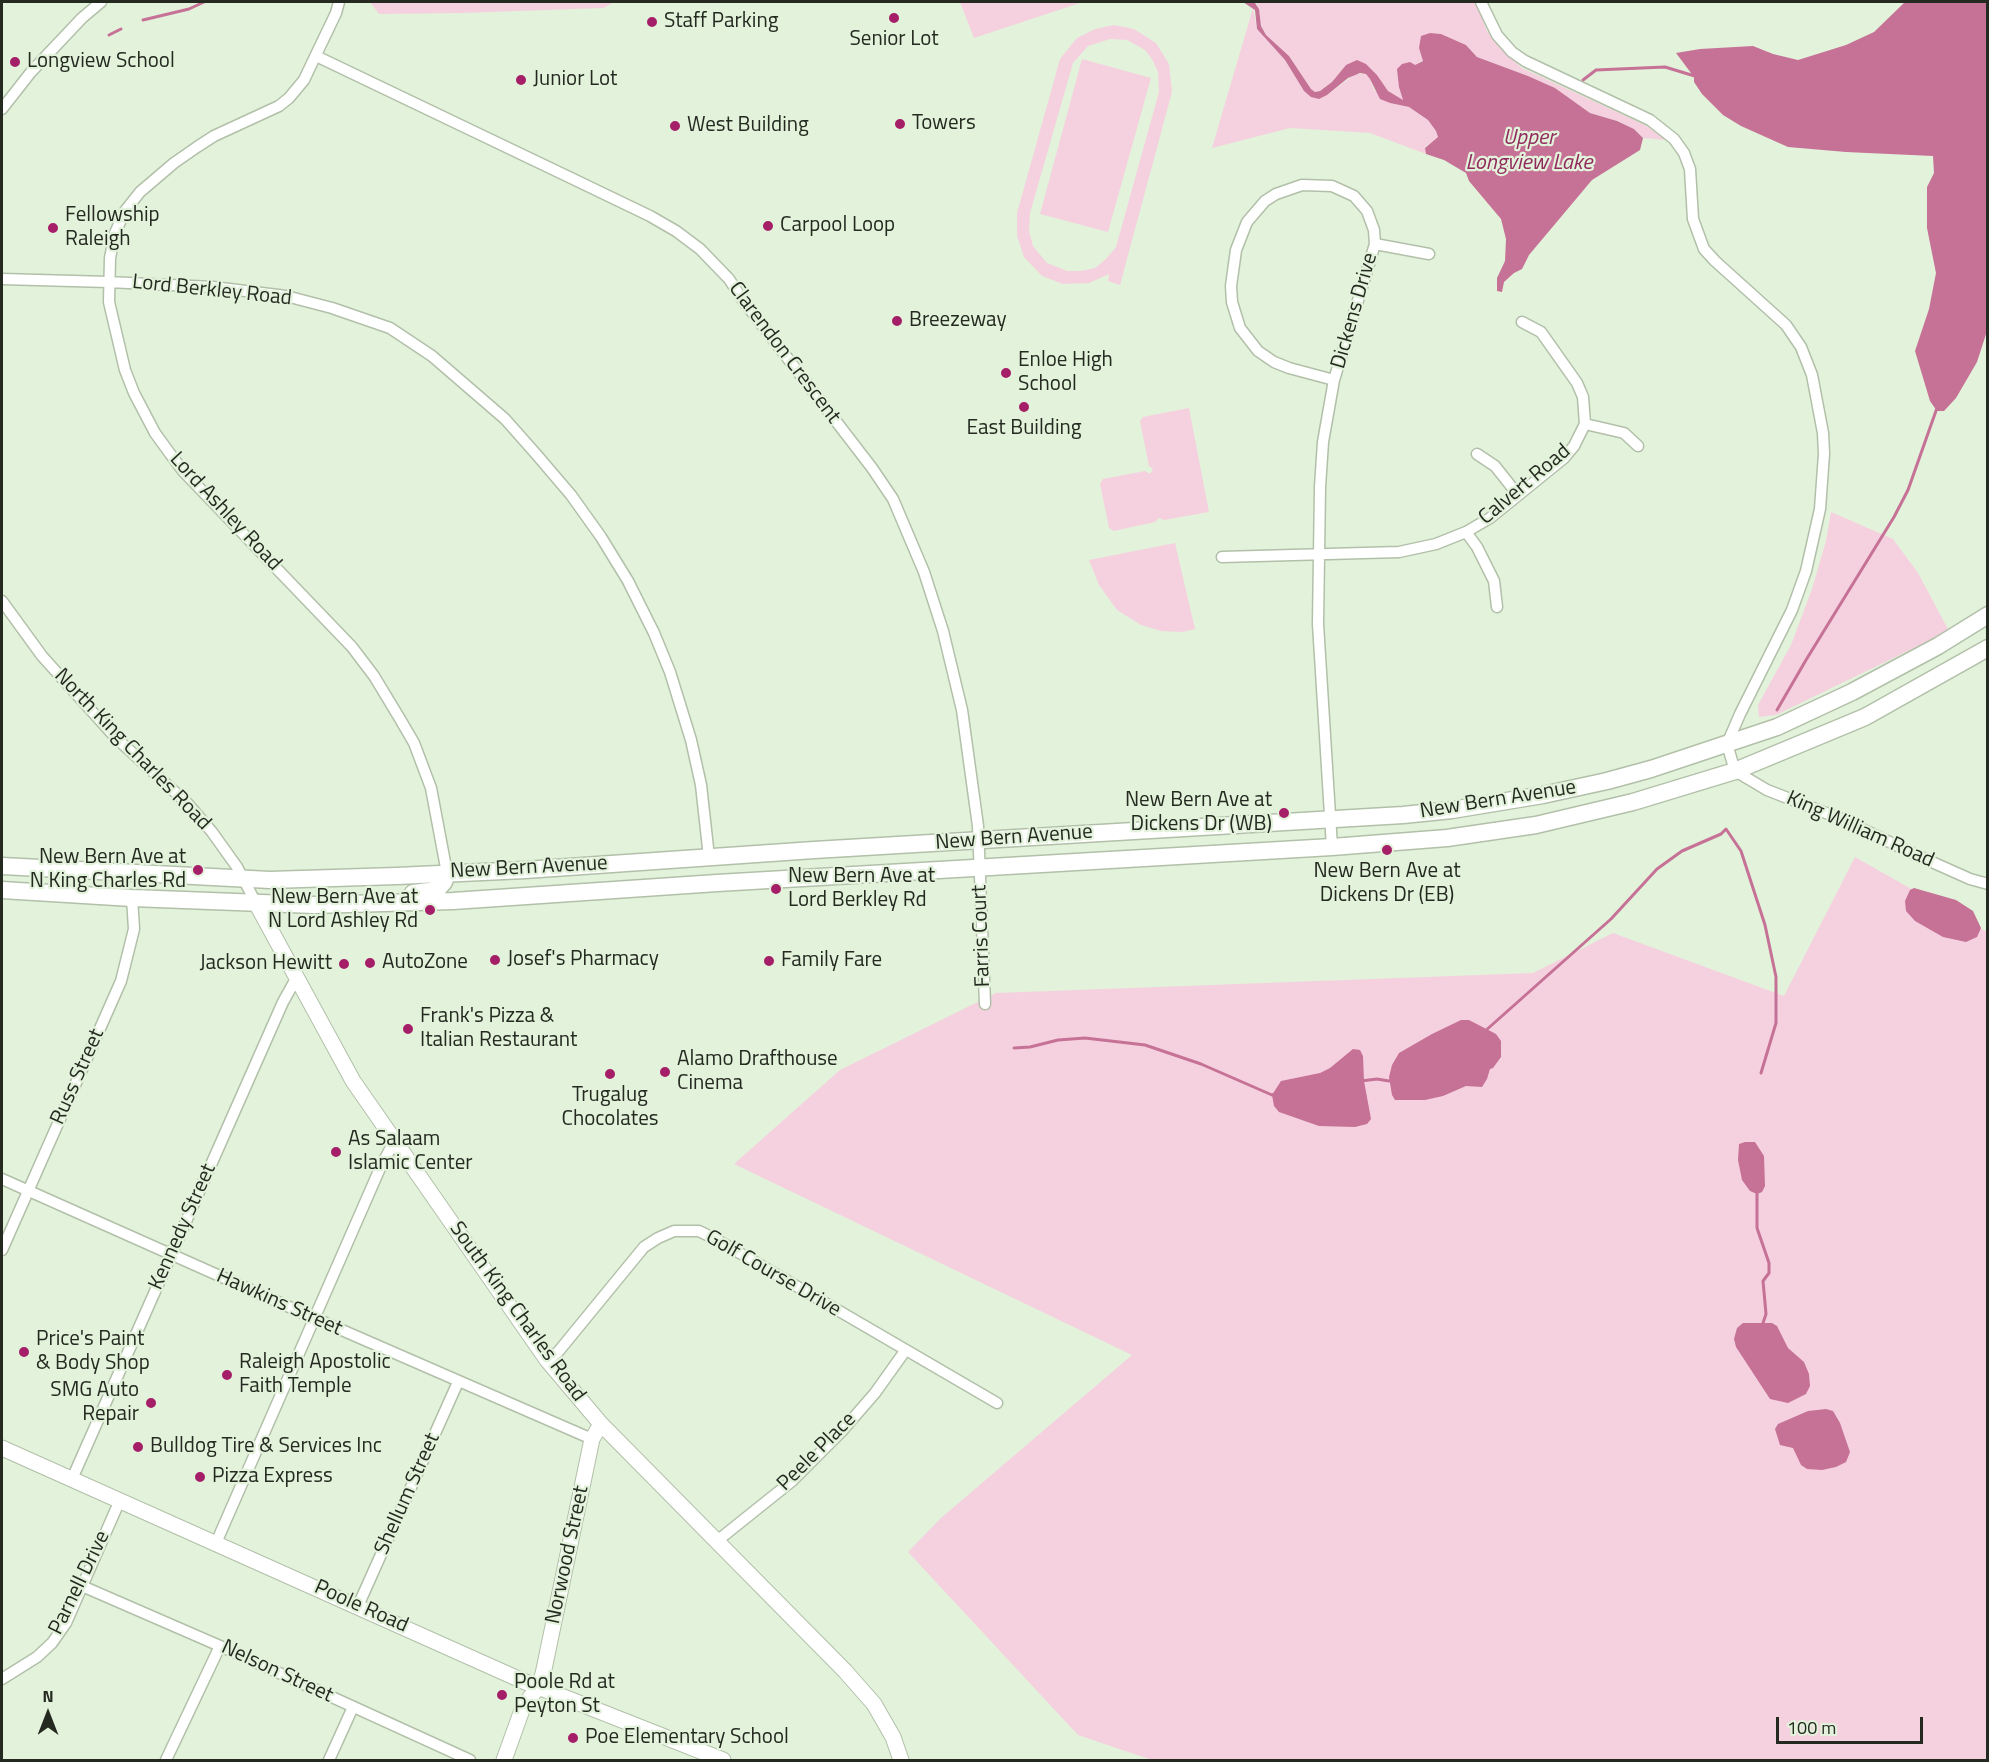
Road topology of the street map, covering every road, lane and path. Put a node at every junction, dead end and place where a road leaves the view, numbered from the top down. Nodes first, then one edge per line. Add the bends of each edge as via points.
1 (101, 2) edge
2 (339, 2) edge
3 (1481, 2) edge
4 (316, 56) junction
5 (2, 109) edge
6 (1375, 244) junction
7 (1429, 254) dead end
8 (2, 279) edge
9 (108, 282) junction
10 (1522, 322) dead end
11 (1334, 380) junction
12 (1585, 424) junction
13 (1638, 446) dead end
14 (1477, 454) dead end
15 (1518, 495) junction
16 (1466, 532) junction
17 (1319, 555) junction
18 (1222, 557) dead end
19 (2, 601) edge
20 (1497, 607) dead end
21 (1988, 615) edge
22 (1988, 648) edge
23 (1727, 744) junction
24 (1735, 771) junction
25 (1330, 819) junction
26 (979, 841) junction
27 (1332, 847) junction
28 (814, 850) junction
29 (709, 857) junction
30 (2, 866) edge
31 (566, 867) junction
32 (980, 868) junction
33 (447, 873) junction
34 (244, 879) junction
35 (717, 883) junction
36 (1988, 884) edge
37 (624, 889) junction
38 (2, 890) edge
39 (132, 898) junction
40 (453, 901) junction
41 (256, 903) junction
42 (359, 904) junction
43 (297, 978) junction
44 (985, 1004) dead end
45 (394, 1142) junction
46 (2, 1179) edge
47 (28, 1191) junction
48 (2, 1250) edge
49 (171, 1255) junction
50 (315, 1319) junction
51 (905, 1351) junction
52 (547, 1360) junction
53 (458, 1382) junction
54 (997, 1403) dead end
55 (601, 1424) junction
56 (592, 1439) junction
57 (2, 1448) edge
58 (72, 1479) junction
59 (120, 1500) junction
60 (717, 1541) junction
61 (216, 1543) junction
62 (82, 1586) junction
63 (358, 1606) junction
64 (220, 1646) junction
65 (2, 1679) edge
66 (538, 1687) junction
67 (353, 1707) junction
68 (166, 1761) edge
69 (329, 1761) edge
70 (470, 1761) edge
71 (504, 1761) edge
72 (723, 1761) edge
73 (902, 1761) edge

1 - 5 street via 31,72
2 - 4 street, Lord Ashley Road
3 - 23 street via 1497,35 1512,52 1650,120 1674,139 1690,169 1695,227 1704,249 1785,325 1801,347 1812,375 1824,454 1815,532 1792,609
4 - 9 street, Lord Ashley Road via 297,89 279,106 206,141 140,192 115,233
4 - 26 street, Clarendon Crescent via 650,216 700,249 729,279 872,468 900,514 932,595 952,668 969,757
6 - 7 street
6 - 11 street, Dickens Drive
6 - 11 street, Dickens Drive via 1371,220 1354,196 1332,186 1310,185 1289,188 1265,201 1247,222 1236,250 1232,302 1240,328 1249,341 1274,362
8 - 9 street, Lord Berkley Road
9 - 29 street, Lord Berkley Road via 275,294 342,311 390,328 432,356 505,419 571,495 601,537 654,633 691,740 701,785
9 - 33 street, Lord Ashley Road via 125,370 155,432 183,471 352,647 400,719 431,788
10 - 12 street, Calvert Road via 1541,332 1577,383 1583,397
11 - 17 street, Dickens Drive via 1323,442
12 - 13 street via 1624,433
12 - 15 street, Calvert Road via 1564,458
14 - 15 street via 1495,466
15 - 16 street, Calvert Road
16 - 17 street, Calvert Road via 1418,549
16 - 20 street via 1494,581
17 - 18 street, Calvert Road
17 - 25 street, Dickens Drive via 1318,624
19 - 34 street, North King Charles Road via 42,656 116,737 184,799
21 - 23 main road, New Bern Avenue via 1852,692 1777,727
22 - 24 main road, New Bern Avenue via 1865,717
23 - 24 street
23 - 25 main road, New Bern Avenue via 1651,769 1543,795 1452,810
24 - 27 main road, New Bern Avenue via 1633,802 1536,825 1447,838
24 - 36 street, King William Road via 1767,790
25 - 26 main road, New Bern Avenue
25 - 27 street, Dickens Drive
26 - 28 main road, New Bern Avenue
26 - 32 street, Clarendon Crescent
27 - 32 main road, New Bern Avenue
28 - 29 main road, New Bern Avenue
28 - 35 main road via 730,866
29 - 31 main road, New Bern Avenue
29 - 37 main road via 695,875
30 - 34 main road, New Bern Avenue
31 - 33 main road, New Bern Avenue
31 - 40 main road via 487,877 458,888
32 - 35 main road, New Bern Avenue
32 - 44 street, Farris Court
33 - 34 main road, New Bern Avenue
33 - 42 main road via 437,890
34 - 41 street, North King Charles Road
35 - 37 main road, New Bern Avenue
37 - 40 main road, New Bern Avenue
38 - 39 main road, New Bern Avenue
39 - 41 main road, New Bern Avenue
39 - 47 street, Russ Street via 134,929 121,981
40 - 42 main road, New Bern Avenue
41 - 42 main road, New Bern Avenue
41 - 43 street, South King Charles Road
43 - 45 street, South King Charles Road via 338,1056
43 - 49 street, Kennedy Street
45 - 50 street
45 - 52 street, South King Charles Road
46 - 47 street, Hawkins Street
47 - 48 street, Russ Street
47 - 49 street, Hawkins Street
49 - 50 street, Hawkins Street
49 - 58 street, Kennedy Street
50 - 53 street, Hawkins Street
50 - 61 street
51 - 52 street, Golf Course Drive via 699,1231 674,1232 644,1247 558,1352
51 - 54 street, Golf Course Drive
51 - 60 street, Peele Place via 875,1393 826,1448 792,1481
52 - 55 street, South King Charles Road
53 - 56 street, Hawkins Street
53 - 63 street, Shellum Street
55 - 56 street, Norwood Street
55 - 60 street, South King Charles Road
56 - 66 street, Norwood Street
57 - 58 street, Poole Road
58 - 59 street, Poole Road
59 - 61 street, Poole Road
59 - 62 street, Parnell Drive
60 - 73 street, South King Charles Road via 874,1704
61 - 63 street, Poole Road
62 - 64 street, Nelson Street
62 - 65 street, Parnell Drive via 66,1623 52,1643
63 - 66 street, Poole Road
64 - 67 street, Nelson Street
64 - 68 street
66 - 71 street, Norwood Street via 523,1707
66 - 72 street, Poole Road
67 - 69 street
67 - 70 street, Nelson Street

